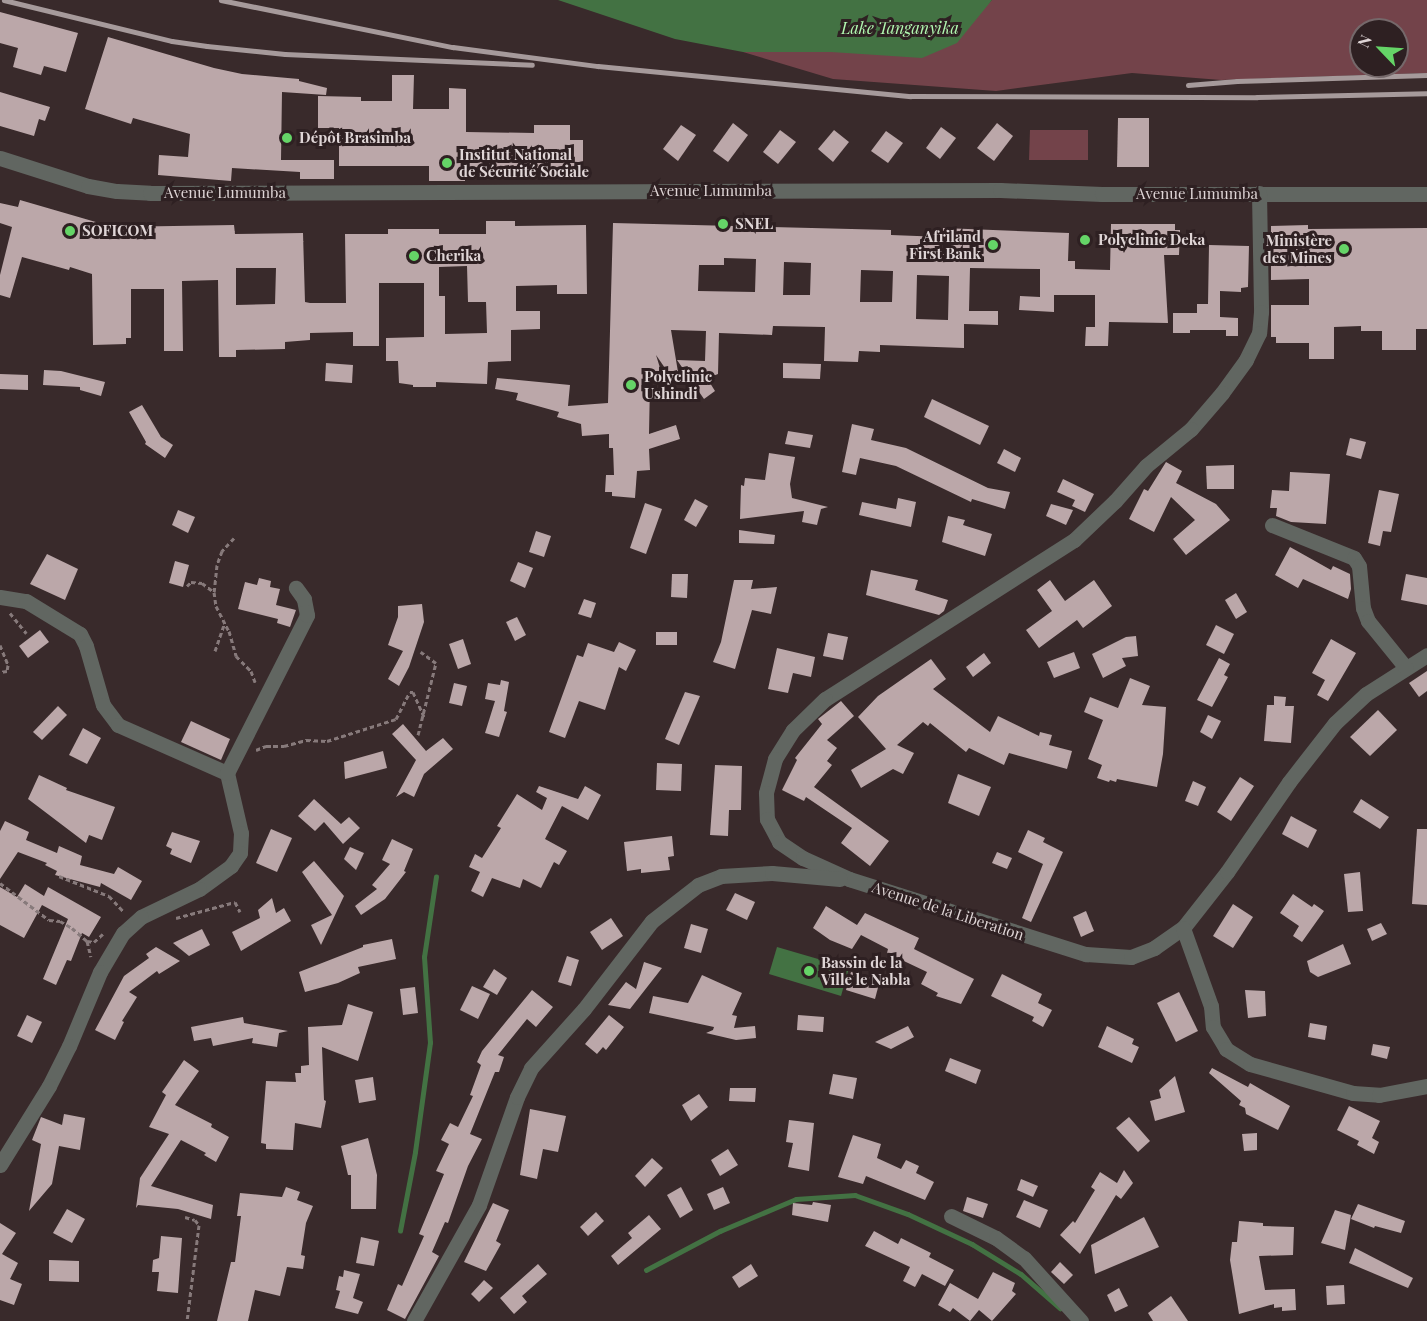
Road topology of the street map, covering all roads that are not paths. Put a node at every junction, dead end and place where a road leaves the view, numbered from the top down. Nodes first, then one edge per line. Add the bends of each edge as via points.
1 (0, 158) edge
2 (1259, 194) junction
3 (1427, 194) edge
4 (1272, 525) dead end
5 (296, 588) dead end
6 (2, 602) edge
7 (1427, 655) edge
8 (1406, 668) junction
9 (227, 773) junction
10 (849, 879) junction
11 (1183, 928) junction
12 (1427, 1086) edge
13 (0, 1165) edge
14 (951, 1216) dead end
15 (414, 1321) edge
16 (1081, 1321) edge

1 - 2 street, Avenue Lumumba via 88,186 150,193 1000,190
2 - 3 street, Avenue Lumumba
2 - 10 street, Avenue de la Liberation via 1259,333 1246,360 1222,393 1191,429 1146,466 1074,540 825,699 793,730 775,759 766,793 767,819 779,842
4 - 8 street via 1354,558 1359,566 1368,621
5 - 9 street via 304,598 307,615
6 - 9 street via 26,601 80,634 103,705 118,726
7 - 8 street, Avenue de la Liberation
8 - 11 street, Avenue de la Liberation via 1366,694 1335,723
9 - 13 street via 241,833 240,853 231,866 199,889 160,905 133,923 110,953 59,1066
10 - 11 street, Avenue de la Liberation via 1086,954 1131,957 1154,948
10 - 15 street via 772,873 721,876 698,885 652,921 584,1009 531,1068 479,1205
11 - 12 street via 1211,1006 1213,1027 1226,1049 1250,1064 1353,1093 1379,1095
14 - 16 street via 996,1238 1024,1258

